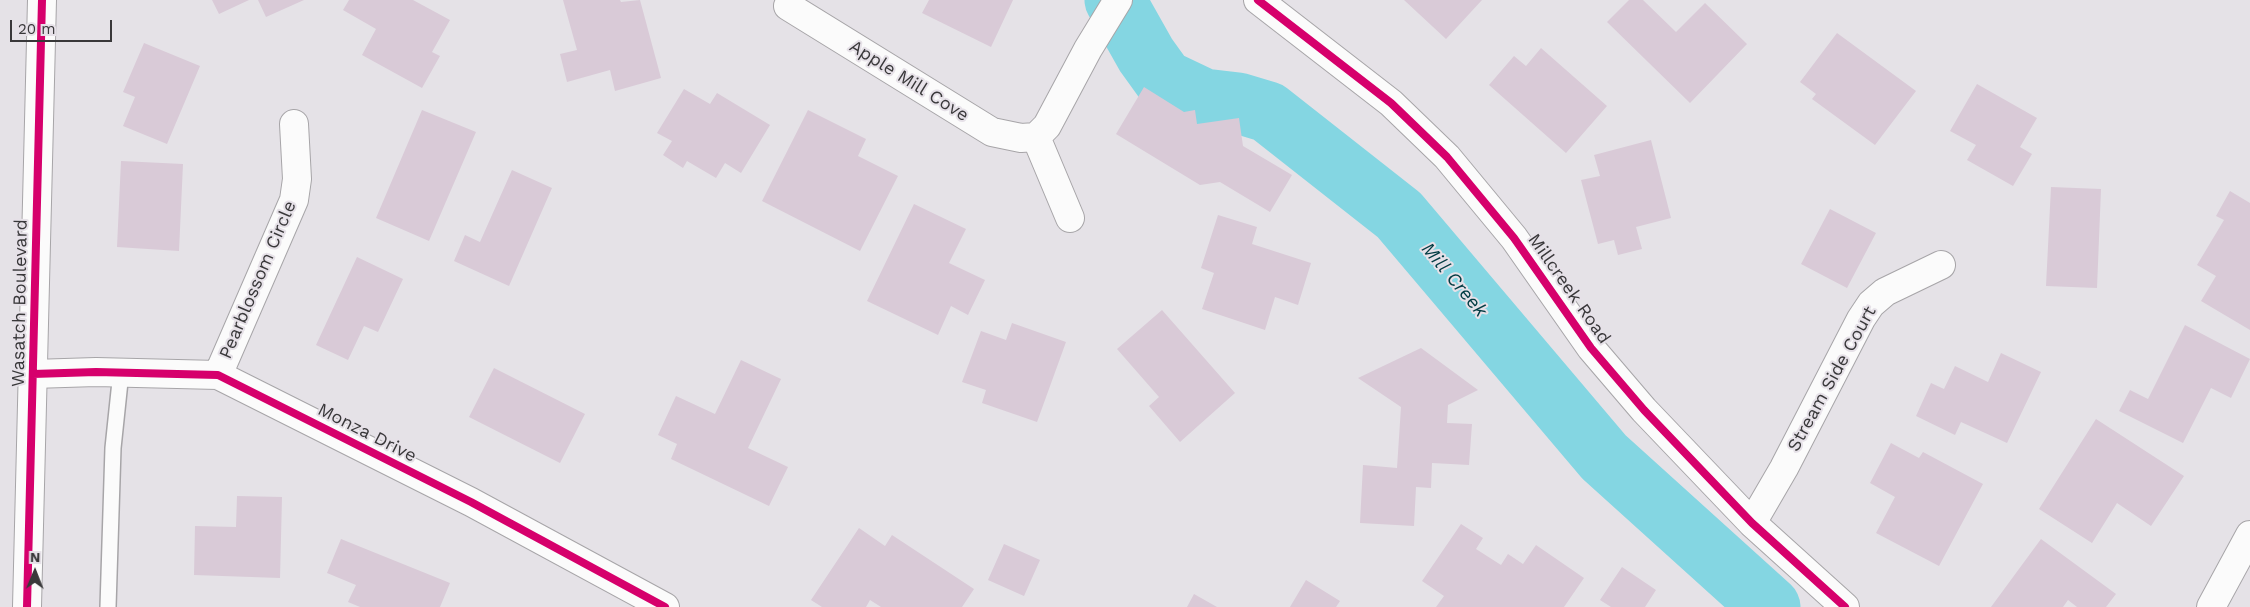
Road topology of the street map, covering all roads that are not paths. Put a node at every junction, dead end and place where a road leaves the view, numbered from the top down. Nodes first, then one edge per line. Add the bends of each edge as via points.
1 (42, 0) edge
2 (1118, 0) edge
3 (1258, 0) edge
4 (788, 6) dead end
5 (294, 124) dead end
6 (1036, 137) junction
7 (1070, 218) dead end
8 (1941, 265) dead end
9 (121, 372) junction
10 (33, 374) junction
11 (218, 375) junction
12 (1752, 524) junction
13 (2250, 535) edge
14 (2214, 606) edge
15 (26, 607) edge
16 (108, 607) edge
17 (665, 607) edge
18 (1845, 607) edge

1 - 10 street, Wasatch Boulevard
2 - 6 street via 1057,110
3 - 12 street, Millcreek Road via 1391,103 1447,157 1514,238 1591,348 1682,452
4 - 6 street, Apple Mill Cove via 992,132 1009,138
5 - 11 street, Pearblossom Circle via 297,179 294,200
6 - 7 street
8 - 12 street, Stream Side Court via 1893,288 1872,304 1861,319
9 - 10 street, Monza Drive
9 - 11 street, Monza Drive
9 - 16 lane via 113,448
10 - 15 street, Wasatch Boulevard
11 - 17 street, Monza Drive via 471,502
12 - 18 street, Millcreek Road
13 - 14 street

